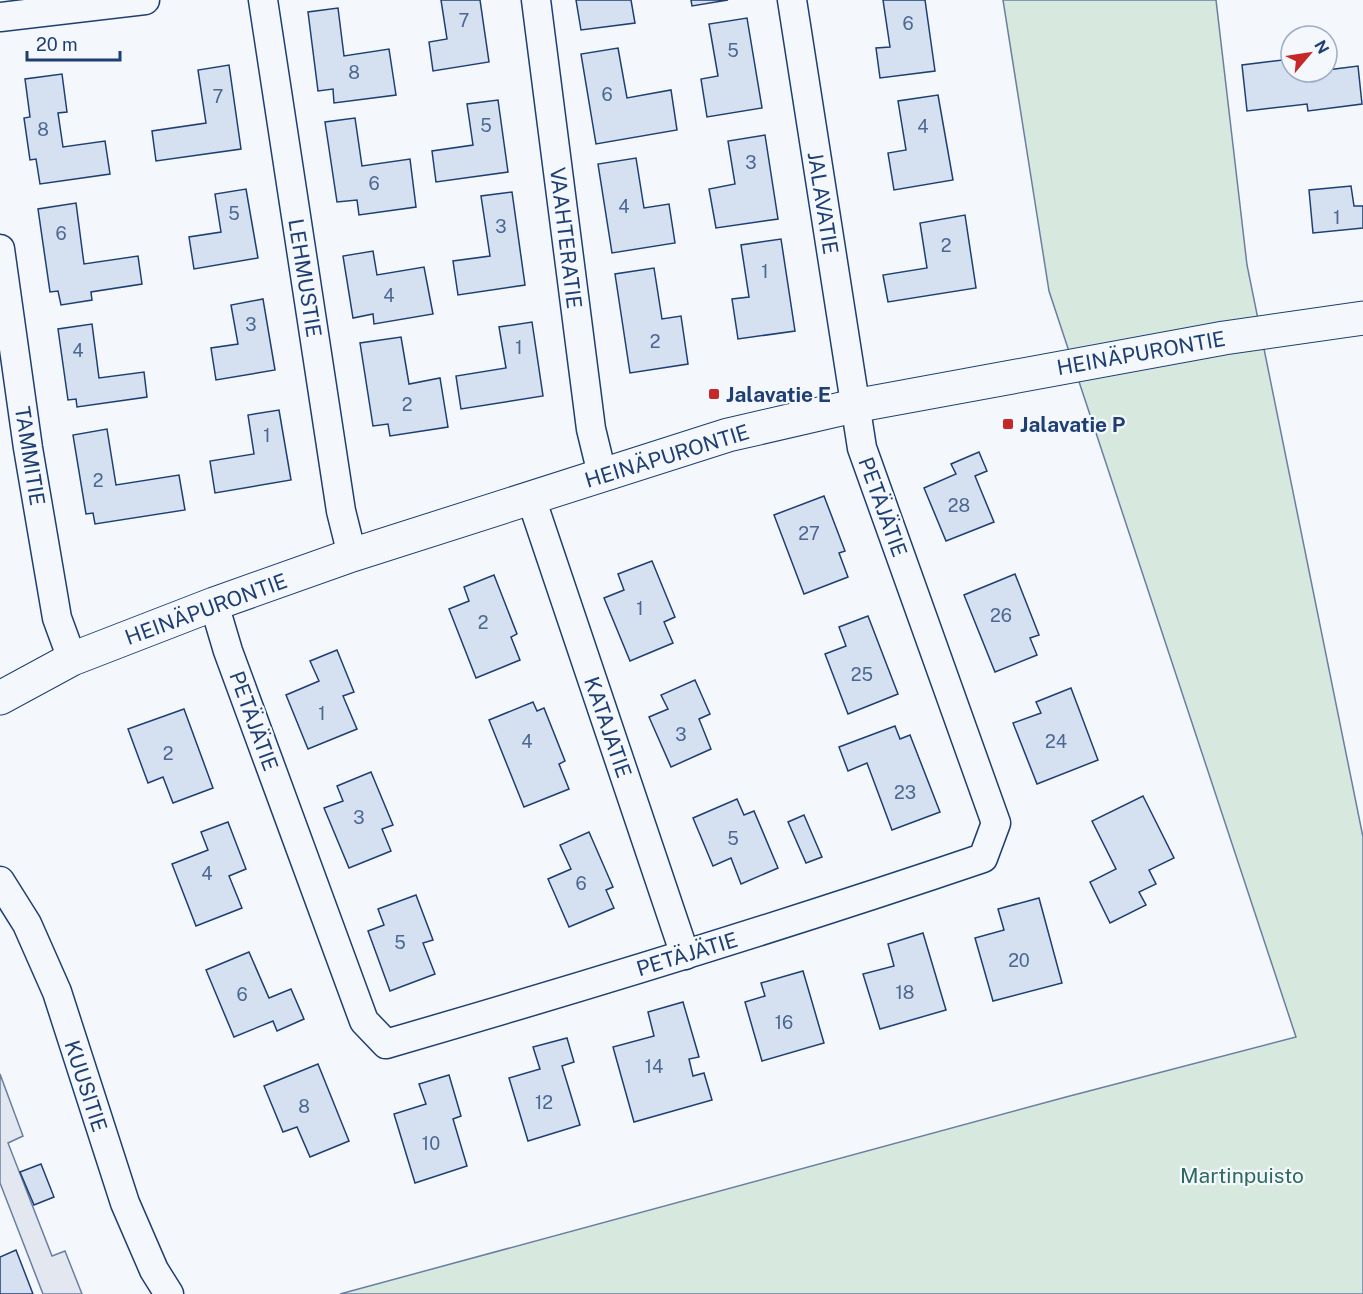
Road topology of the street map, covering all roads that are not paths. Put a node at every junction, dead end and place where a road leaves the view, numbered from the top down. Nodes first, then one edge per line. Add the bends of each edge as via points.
1 (145, 0) edge
2 (263, 0) edge
3 (536, 0) edge
4 (792, 0) edge
5 (0, 18) edge
6 (0, 249) edge
7 (1363, 318) edge
8 (854, 406) junction
9 (602, 474) junction
10 (531, 498) junction
11 (352, 555) junction
12 (214, 604) junction
13 (72, 659) junction
14 (0, 698) edge
15 (0, 881) edge
16 (685, 955) junction
17 (169, 1294) edge

1 - 5 street
2 - 11 street, LEHMUSTIE via 341,511
3 - 9 street, VAAHTERATIE via 591,429
4 - 8 street, JALAVATIE
6 - 13 street, TAMMITIE via 57,618
7 - 8 street, HEINÄPURONTIE via 1224,338
8 - 9 street, HEINÄPURONTIE via 728,435
8 - 16 street, PETÄJÄTIE via 862,448 996,823 983,858
9 - 10 street, HEINÄPURONTIE
10 - 11 street, HEINÄPURONTIE
10 - 16 street, KATAJATIE
11 - 12 street, HEINÄPURONTIE
12 - 13 street, HEINÄPURONTIE
12 - 16 street, PETÄJÄTIE via 364,1021 386,1044
13 - 14 street, HEINÄPURONTIE
15 - 17 street, KUUSITIE via 27,924 57,992 125,1203 154,1270

